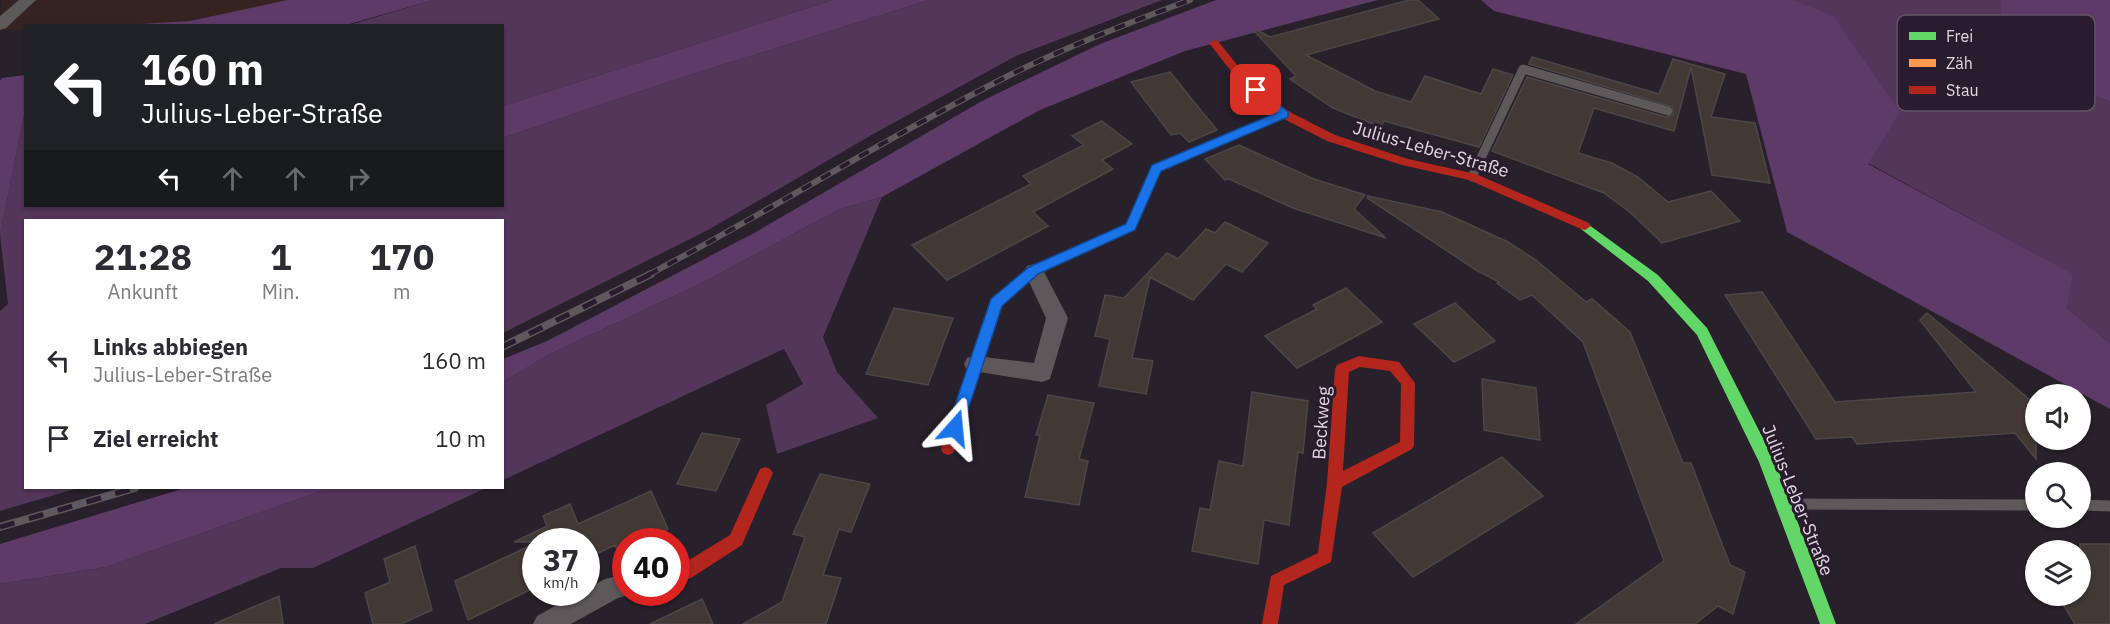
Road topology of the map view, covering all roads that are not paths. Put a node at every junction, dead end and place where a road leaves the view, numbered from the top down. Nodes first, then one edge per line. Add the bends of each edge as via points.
1 (28, 0) edge
2 (0, 25) edge
3 (1214, 43) dead end
4 (1668, 111) dead end
5 (1284, 114) junction
6 (1472, 177) junction
7 (1034, 271) junction
8 (975, 364) junction
9 (948, 449) dead end
10 (765, 473) dead end
11 (1335, 483) junction
12 (1784, 504) junction
13 (2025, 505) edge
14 (2091, 506) edge
15 (2110, 506) edge
16 (690, 570) edge
17 (612, 588) edge
18 (546, 624) edge
19 (1270, 624) edge
20 (1828, 624) edge

1 - 2 street
3 - 5 street, Julius-Leber-Straße via 1242,78
4 - 6 lane via 1522,69
5 - 6 street, Julius-Leber-Straße via 1370,152
5 - 7 street via 1156,168 1131,227
6 - 12 street, Julius-Leber-Straße via 1587,227 1653,278 1702,332
7 - 8 street via 996,303
7 - 8 street via 1057,318 1042,373
8 - 9 street
10 - 16 street via 736,540
11 - 11 street, Beckweg via 1342,369 1359,361 1394,366 1408,383 1407,445
11 - 19 street, Beckweg via 1325,557 1277,580
12 - 13 lane
12 - 20 street, Julius-Leber-Straße
14 - 15 lane
17 - 18 street

